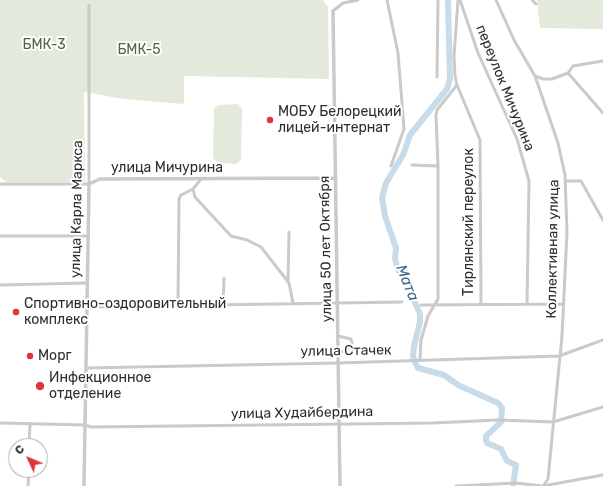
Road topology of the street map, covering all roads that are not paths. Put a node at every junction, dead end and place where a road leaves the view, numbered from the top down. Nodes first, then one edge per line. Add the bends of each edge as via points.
1 (358, 0) edge
2 (387, 0) edge
3 (438, 0) edge
4 (459, 0) edge
5 (496, 0) edge
6 (532, 0) edge
7 (536, 4) dead end
8 (89, 5) dead end
9 (333, 12) joint
10 (603, 61) edge
11 (568, 73) junction
12 (535, 76) junction
13 (437, 77) dead end
14 (457, 85) junction
15 (603, 113) edge
16 (412, 165) dead end
17 (391, 166) dead end
18 (438, 166) junction
19 (336, 178) junction
20 (201, 179) junction
21 (566, 181) junction
22 (0, 184) edge
23 (89, 184) junction
24 (193, 189) junction
25 (603, 220) edge
26 (289, 232) dead end
27 (0, 236) edge
28 (87, 236) junction
29 (224, 278) dead end
30 (87, 283) junction
31 (288, 283) junction
32 (0, 285) edge
33 (402, 302) dead end
34 (293, 303) junction
35 (223, 304) junction
36 (338, 304) junction
37 (527, 304) junction
38 (564, 304) junction
39 (178, 305) junction
40 (421, 305) dead end
41 (436, 305) junction
42 (481, 305) junction
43 (87, 307) junction
44 (338, 336) junction
45 (603, 340) edge
46 (338, 354) junction
47 (559, 356) junction
48 (420, 360) junction
49 (338, 363) junction
50 (86, 368) junction
51 (603, 407) edge
52 (553, 422) junction
53 (0, 423) edge
54 (339, 423) junction
55 (30, 424) junction
56 (85, 425) junction
57 (29, 438) edge
58 (603, 475) edge
59 (566, 481) junction
60 (528, 485) edge
61 (84, 486) edge
62 (340, 486) edge
63 (456, 486) edge
64 (542, 486) edge
65 (566, 486) edge

1 - 9 street via 343,3
2 - 17 street via 398,53 404,129
3 - 13 street
4 - 14 street, Тирлянский переулок via 454,56
4 - 37 street, переулок Мичурина via 478,53 517,139 529,181
5 - 12 street, Коллективная улица via 514,40
6 - 7 street
8 - 23 street, улица Карла Маркса
9 - 19 street, улица 50 лет Октября
10 - 11 street via 573,66
11 - 12 street via 543,80
11 - 15 street
12 - 21 street, Коллективная улица via 558,143
14 - 18 street via 437,110
14 - 42 street, Тирлянский переулок via 480,140
16 - 18 street
18 - 41 street
19 - 20 street, улица Мичурина
19 - 36 street, улица 50 лет Октября
20 - 23 street, улица Мичурина via 100,179
20 - 24 street
21 - 25 street via 581,181
21 - 38 street, Коллективная улица
22 - 23 street, улица Мичурина
23 - 28 street, улица Карла Маркса
24 - 31 street via 195,197 231,236 261,247
24 - 39 street via 179,199
26 - 31 street
27 - 28 street
28 - 30 street, улица Карла Маркса
29 - 35 street
30 - 32 street
30 - 43 street, улица Карла Маркса
31 - 34 street
33 - 36 street
34 - 35 street
34 - 36 street
35 - 39 street
36 - 44 street, улица 50 лет Октября
37 - 38 street
37 - 42 street
38 - 47 street, Коллективная улица
39 - 43 street
40 - 41 street
41 - 42 street
41 - 48 street via 428,316 421,340
43 - 50 street, улица Карла Маркса
44 - 46 street, улица 50 лет Октября
44 - 46 street via 350,339 352,343 350,348
45 - 47 street, улица Стачек
46 - 49 street, улица 50 лет Октября
47 - 48 street, улица Стачек
47 - 52 street, Коллективная улица
48 - 49 street, улица Стачек
49 - 50 street, улица Стачек
49 - 54 street, улица 50 лет Октября
50 - 56 street, улица Карла Маркса
51 - 52 street, улица Худайбердина
52 - 54 street, улица Худайбердина via 498,420
52 - 64 street, Коллективная улица via 548,479
53 - 55 street, улица Худайбердина
54 - 56 street, улица Худайбердина via 91,427
54 - 62 street, улица 50 лет Октября
55 - 56 street, улица Худайбердина
55 - 57 street
56 - 61 street, улица Карла Маркса
58 - 59 street
59 - 64 street
59 - 65 street
60 - 63 street via 516,483
60 - 64 street

